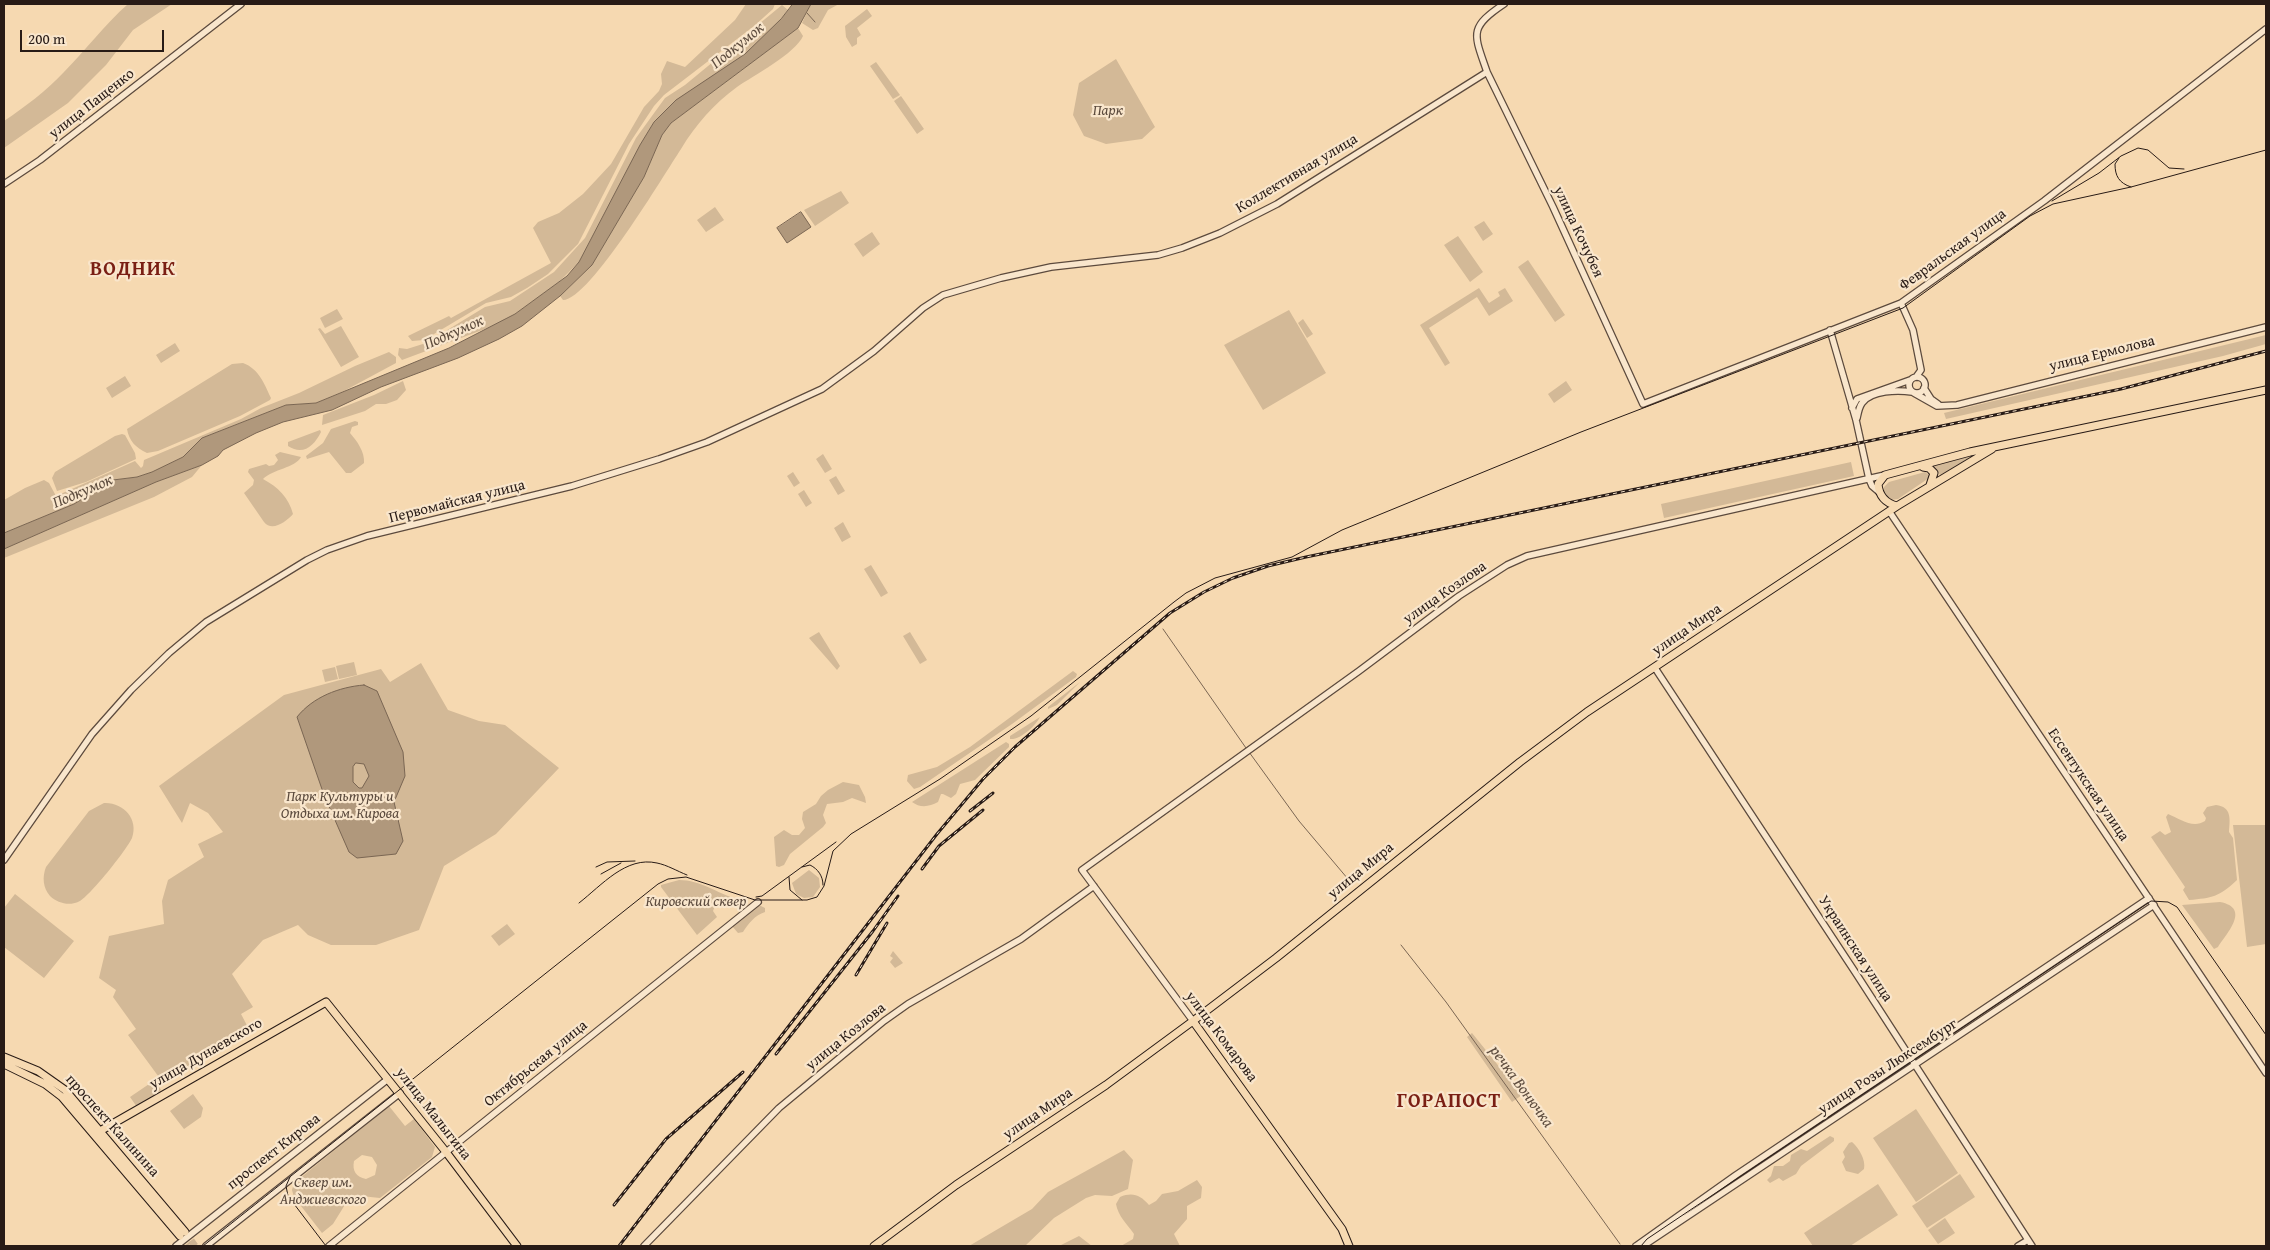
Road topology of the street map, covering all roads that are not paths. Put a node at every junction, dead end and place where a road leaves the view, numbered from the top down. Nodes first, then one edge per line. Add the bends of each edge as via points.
1 (241, 4) edge
2 (1504, 4) edge
3 (2266, 30) edge
4 (1486, 72) junction
5 (4, 184) edge
6 (996, 279) joint
7 (1901, 303) junction
8 (2266, 327) edge
9 (1830, 330) junction
10 (1921, 370) junction
11 (1913, 379) junction
12 (1923, 380) junction
13 (1924, 388) junction
14 (2266, 390) edge
15 (1913, 392) junction
16 (1643, 404) joint
17 (1945, 407) junction
18 (1852, 408) junction
19 (1856, 420) junction
20 (1992, 449) junction
21 (1922, 467) junction
22 (1885, 475) junction
23 (1869, 479) junction
24 (1930, 486) junction
25 (1880, 494) junction
26 (1897, 506) junction
27 (1890, 511) junction
28 (1870, 524) junction
29 (1655, 668) junction
30 (4, 860) edge
31 (1082, 870) joint
32 (1094, 886) junction
33 (2149, 898) junction
34 (758, 902) dead end
35 (2154, 905) junction
36 (326, 1002) joint
37 (1193, 1021) junction
38 (4, 1057) edge
39 (1910, 1058) junction
40 (4, 1064) edge
41 (1914, 1064) junction
42 (2266, 1073) edge
43 (388, 1078) junction
44 (400, 1093) junction
45 (100, 1131) junction
46 (446, 1152) junction
47 (2028, 1240) junction
48 (176, 1246) edge
49 (206, 1246) edge
50 (330, 1246) edge
51 (517, 1246) edge
52 (644, 1246) edge
53 (874, 1246) edge
54 (1349, 1246) edge
55 (1636, 1246) edge
56 (2018, 1246) edge
57 (2032, 1246) edge

1 - 5 street, улица Пащенко via 40,160
2 - 4 street via 1478,28 1476,42
3 - 7 street, Февральская улица via 2044,201
4 - 6 street, Коллективная улица via 1277,204 1220,233 1158,255 1051,266
4 - 16 street, улица Кочубея via 1553,207
6 - 30 street, Первомайская улица via 943,295 822,389 707,442 572,486 367,536 327,550 273,579 199,627 107,715
7 - 9 street, Февральская улица
7 - 10 street via 1913,330
8 - 17 street, улица Ермолова
9 - 16 street, Февральская улица
9 - 18 street
10 - 11 street
10 - 12 street
11 - 12 street
11 - 15 street via 1909,386
11 - 18 street via 1857,398
12 - 13 street
13 - 15 street
13 - 17 street via 1931,399
14 - 20 main road
15 - 17 street
15 - 19 street via 1892,392 1866,400 1858,409
18 - 19 street
19 - 23 street
20 - 21 main road via 1970,452
20 - 24 main road, улица Мира
21 - 22 main road
21 - 24 main road via 1931,469 1934,474
22 - 23 street, улица Козлова
22 - 25 main road, улица Мира via 1878,484
23 - 25 street
23 - 31 street, улица Козлова via 1516,560 1459,596
24 - 26 main road, улица Мира
25 - 26 main road via 1889,504
25 - 28 main road, улица Мира via 1882,510
26 - 27 main road, улица Мира
27 - 28 main road, улица Мира
27 - 33 street, Ессентукская улица
28 - 29 main road, улица Мира
29 - 37 main road, улица Мира via 1587,712 1520,762
29 - 39 street, Украинская улица
31 - 32 street, улица Комарова
32 - 37 street, улица Комарова
32 - 52 street, улица Козлова via 1021,939 884,1021 779,1108
33 - 35 street, Ессентукская улица
33 - 39 street, улица Розы Люксембург
34 - 46 street, Октябрьская улица
35 - 41 street, улица Розы Люксембург
35 - 42 street, Ессентукская улица
36 - 43 main road, улица Малыгина
36 - 45 main road, улица Дунаевского
37 - 53 main road, улица Мира via 1106,1085 956,1185
37 - 54 main road, улица Комарова via 1337,1222
38 - 45 main road, проспект Калинина via 53,1080
39 - 41 street, Украинская улица
39 - 55 street, улица Розы Люксембург
40 - 45 main road, проспект Калинина via 45,1084 62,1097 182,1234
41 - 47 street, Украинская улица
41 - 55 street, улица Розы Люксембург via 1648,1242
43 - 44 main road, улица Малыгина
43 - 48 street, проспект Кирова
44 - 46 main road, улица Малыгина
44 - 49 street, проспект Кирова
46 - 50 street, Октябрьская улица
46 - 51 main road, улица Малыгина
47 - 56 street
47 - 57 street, Украинская улица

